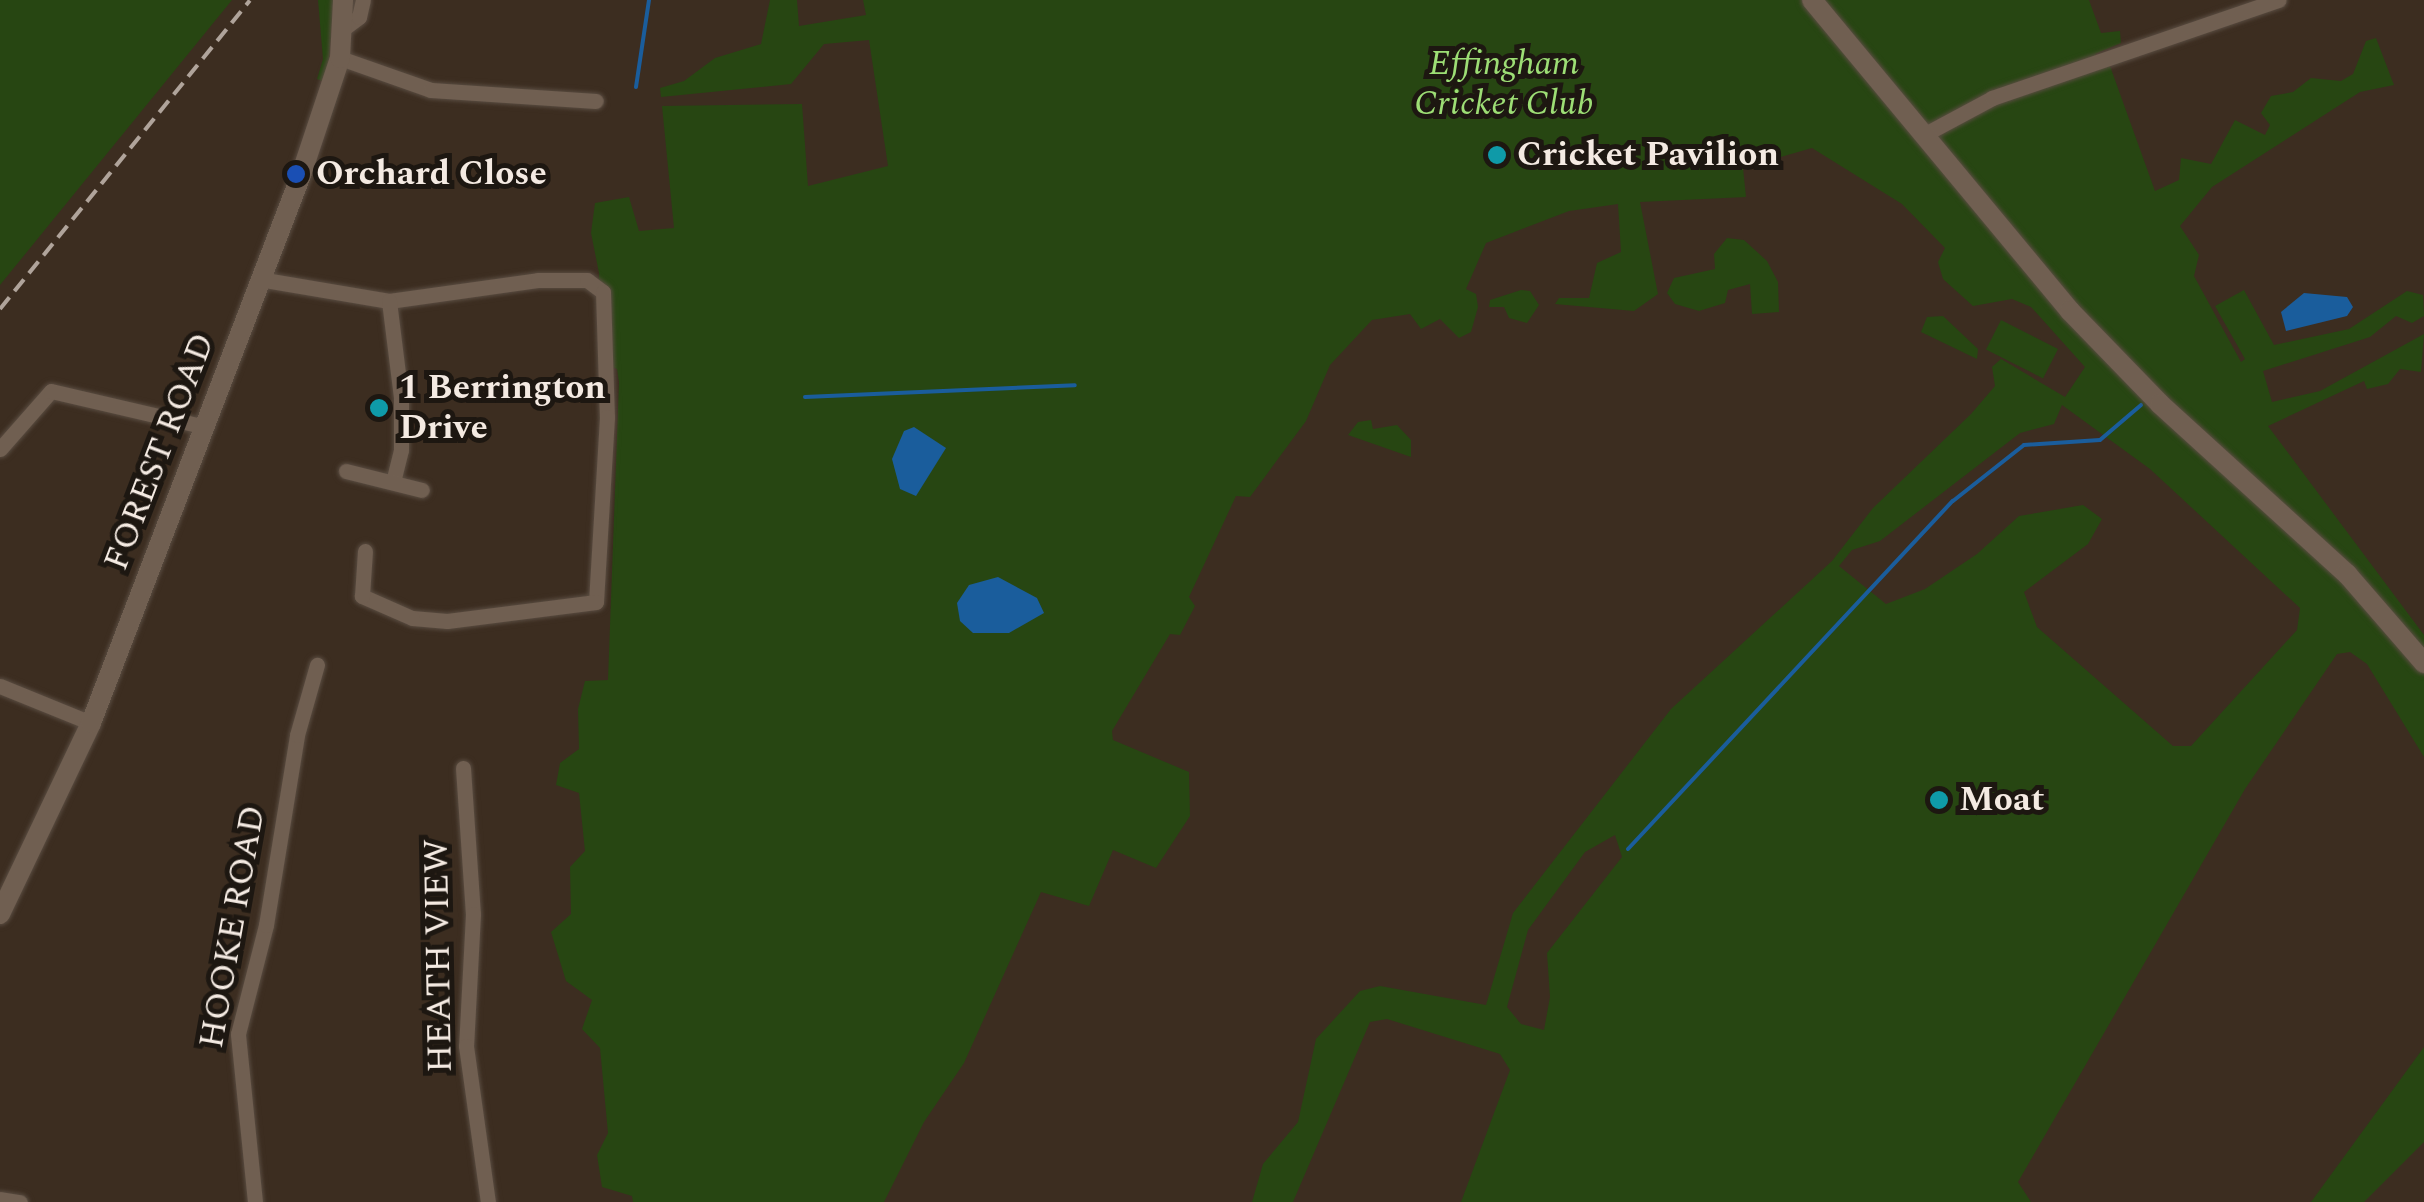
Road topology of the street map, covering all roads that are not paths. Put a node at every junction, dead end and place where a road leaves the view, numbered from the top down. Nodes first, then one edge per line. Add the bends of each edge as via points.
1 (343, 0) edge
2 (363, 0) edge
3 (1812, 0) edge
4 (2279, 0) edge
5 (344, 29) junction
6 (340, 58) junction
7 (596, 102) dead end
8 (1925, 134) junction
9 (260, 279) junction
10 (389, 301) junction
11 (206, 428) junction
12 (0, 448) edge
13 (346, 471) dead end
14 (393, 482) junction
15 (422, 490) dead end
16 (365, 551) dead end
17 (2424, 663) edge
18 (318, 665) dead end
19 (0, 686) edge
20 (91, 723) junction
21 (463, 768) dead end
22 (0, 914) edge
23 (0, 1198) edge
24 (20, 1202) edge
25 (255, 1202) edge
26 (488, 1202) edge

1 - 5 street, FOREST ROAD
2 - 5 street via 359,17
3 - 8 street
4 - 8 street via 1992,98
5 - 6 street, FOREST ROAD
6 - 7 street via 430,90
6 - 9 street, FOREST ROAD
8 - 17 street via 2111,356 2326,553
9 - 10 street
9 - 11 street, FOREST ROAD
10 - 14 street via 401,398
10 - 16 street via 538,280 588,280 600,288 607,416 598,598 589,607 447,621 412,618 362,596
11 - 12 street via 51,391
11 - 20 street, FOREST ROAD
13 - 14 street
14 - 15 street
18 - 25 street, HOOKE ROAD via 297,735 266,924 238,1034
19 - 20 street
20 - 22 street, FOREST ROAD
21 - 26 street, HEATH VIEW via 472,914 466,1046
23 - 24 street

